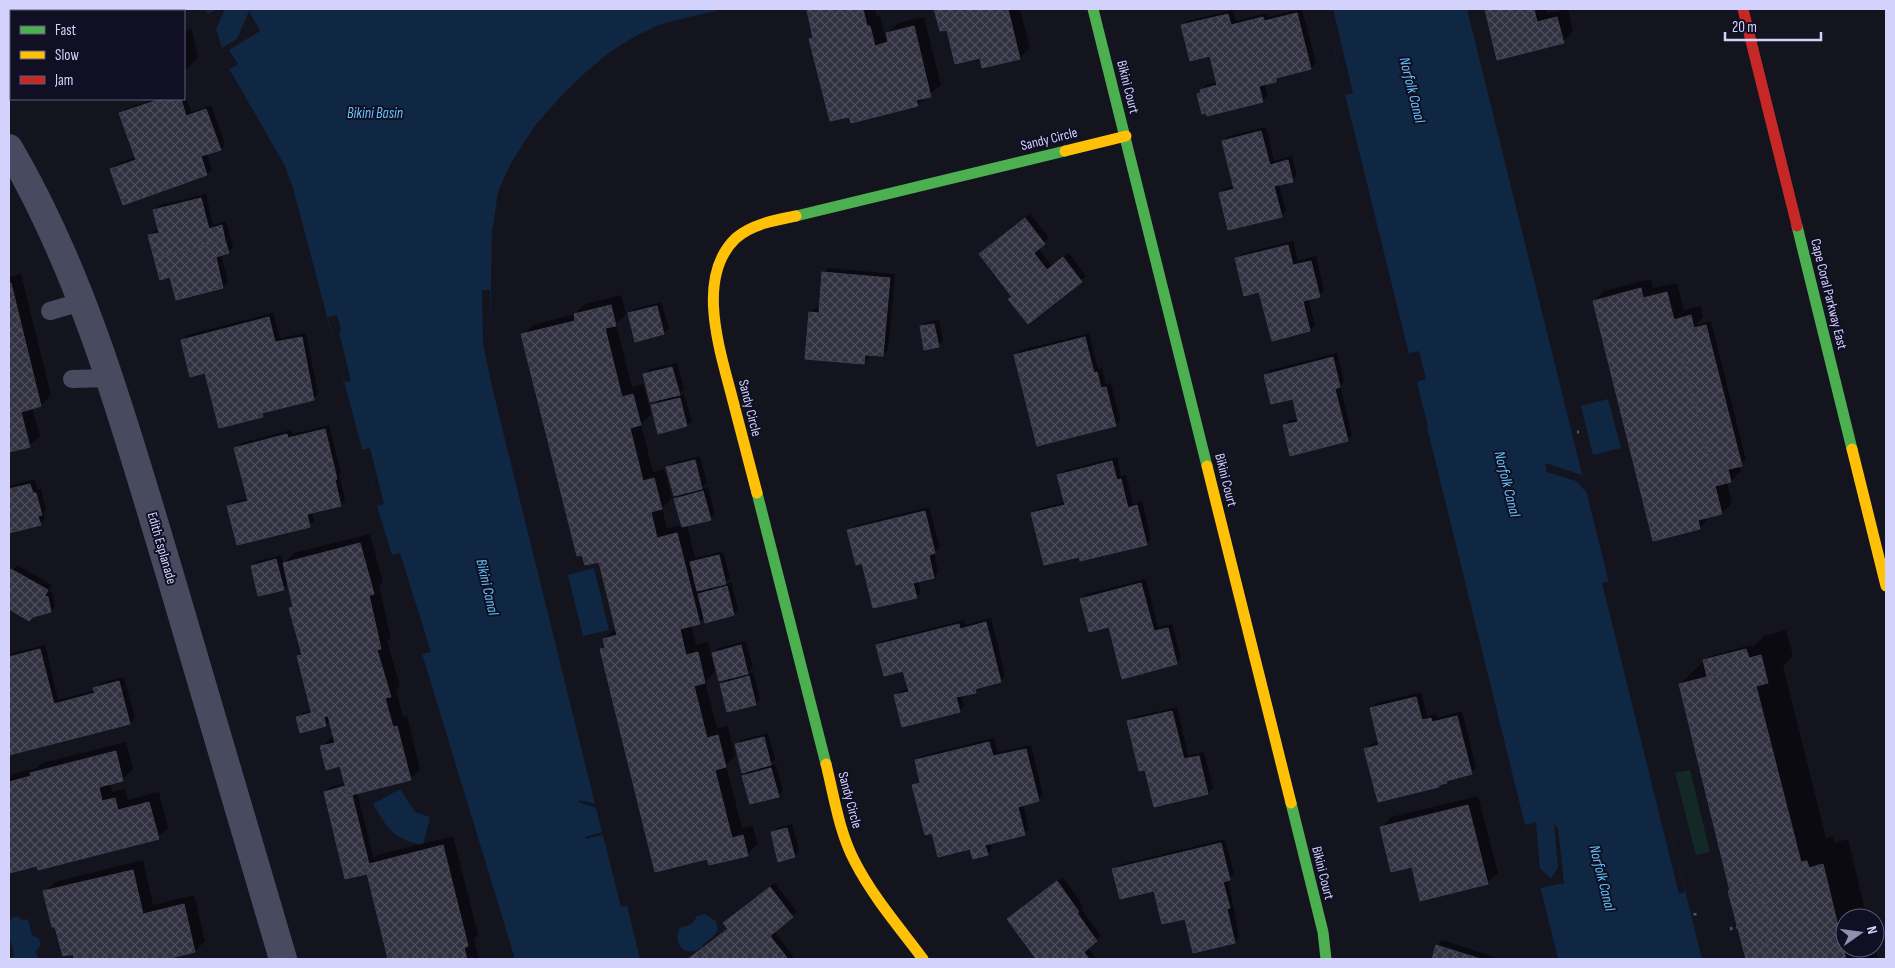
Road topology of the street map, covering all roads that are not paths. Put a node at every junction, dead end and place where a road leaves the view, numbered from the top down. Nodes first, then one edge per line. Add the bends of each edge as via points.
1 (1093, 9) edge
2 (1743, 9) edge
3 (1126, 136) junction
4 (9, 148) edge
5 (81, 302) junction
6 (50, 311) dead end
7 (109, 378) junction
8 (72, 379) dead end
9 (1886, 586) edge
10 (283, 959) edge
11 (923, 959) edge
12 (1326, 959) edge

1 - 3 street, Bikini Court
2 - 9 street, Cape Coral Parkway East
3 - 11 street, Sandy Circle via 760,225 737,239 725,252 717,270 713,292 717,338 844,836 866,882
3 - 12 street, Bikini Court via 1323,932
4 - 5 street, Edith Esplanade via 58,243
5 - 6 lane
5 - 7 street, Edith Esplanade
7 - 8 lane
7 - 10 street, Edith Esplanade

